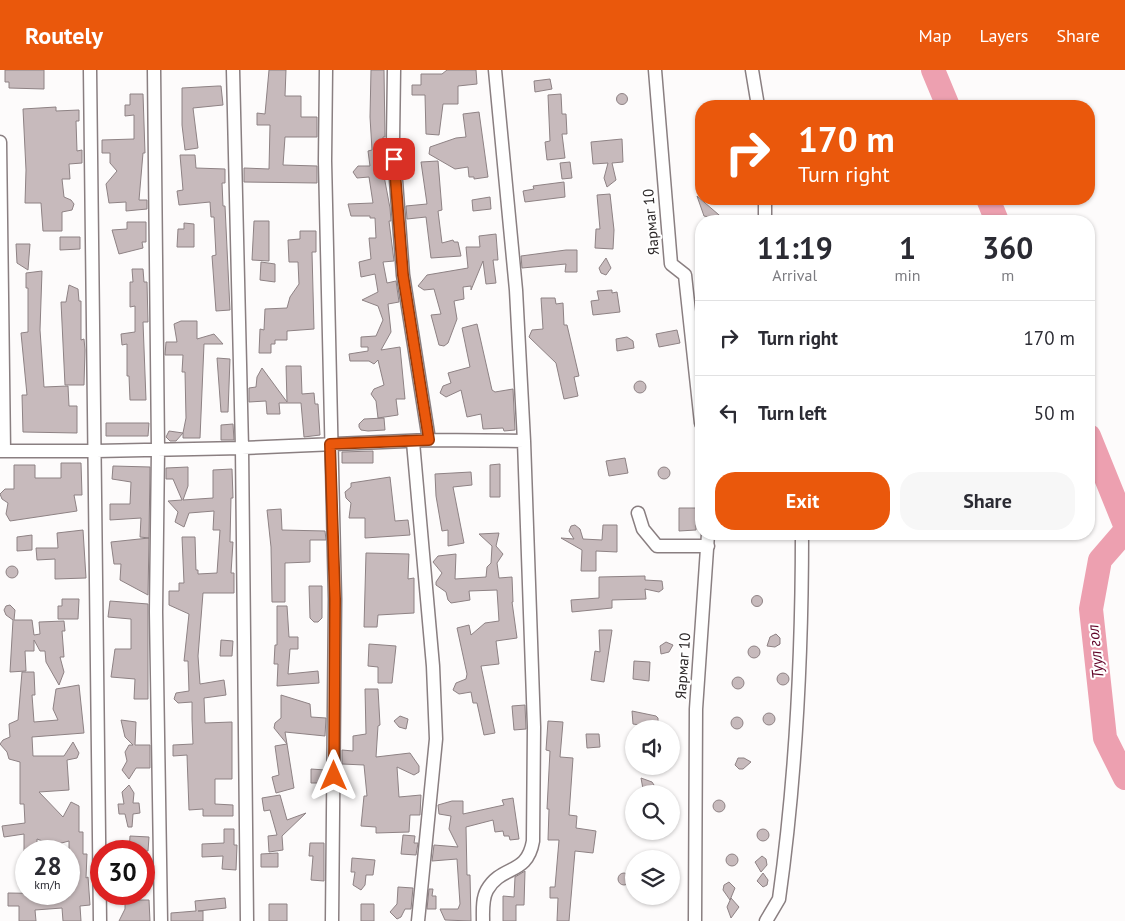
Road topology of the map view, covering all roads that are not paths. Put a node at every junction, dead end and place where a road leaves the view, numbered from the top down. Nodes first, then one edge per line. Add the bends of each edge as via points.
1 (90, 70) edge
2 (154, 70) edge
3 (233, 70) edge
4 (326, 70) edge
5 (394, 70) edge
6 (495, 70) edge
7 (655, 70) edge
8 (752, 70) edge
9 (757, 100) edge
10 (0, 142) edge
11 (695, 368) edge
12 (429, 440) junction
13 (524, 441) junction
14 (413, 442) junction
15 (330, 444) junction
16 (242, 448) junction
17 (158, 449) junction
18 (2, 451) edge
19 (96, 452) junction
20 (638, 513) dead end
21 (708, 540) edge
22 (802, 540) edge
23 (100, 921) edge
24 (161, 921) edge
25 (247, 921) edge
26 (332, 921) edge
27 (418, 921) edge
28 (483, 921) edge
29 (695, 921) edge
30 (766, 921) edge

1 - 19 street
2 - 17 street
3 - 16 street
4 - 15 street via 324,161
5 - 12 street via 393,140 403,275
6 - 13 street via 516,290
7 - 11 street, Яармаг 10 via 670,264 685,275
8 - 9 street
10 - 18 street
12 - 13 street
12 - 14 street
13 - 28 street via 534,727 533,841 525,863 496,880 487,891
14 - 15 street
14 - 27 street via 433,666 436,739
15 - 16 street
15 - 26 street via 335,599
16 - 17 street
16 - 25 street
17 - 19 street
17 - 24 street via 156,612
18 - 19 street
19 - 23 street
20 - 21 street via 643,529 657,546
21 - 29 street, Яармаг 10 via 696,709
22 - 30 street via 803,605 796,734 779,899

